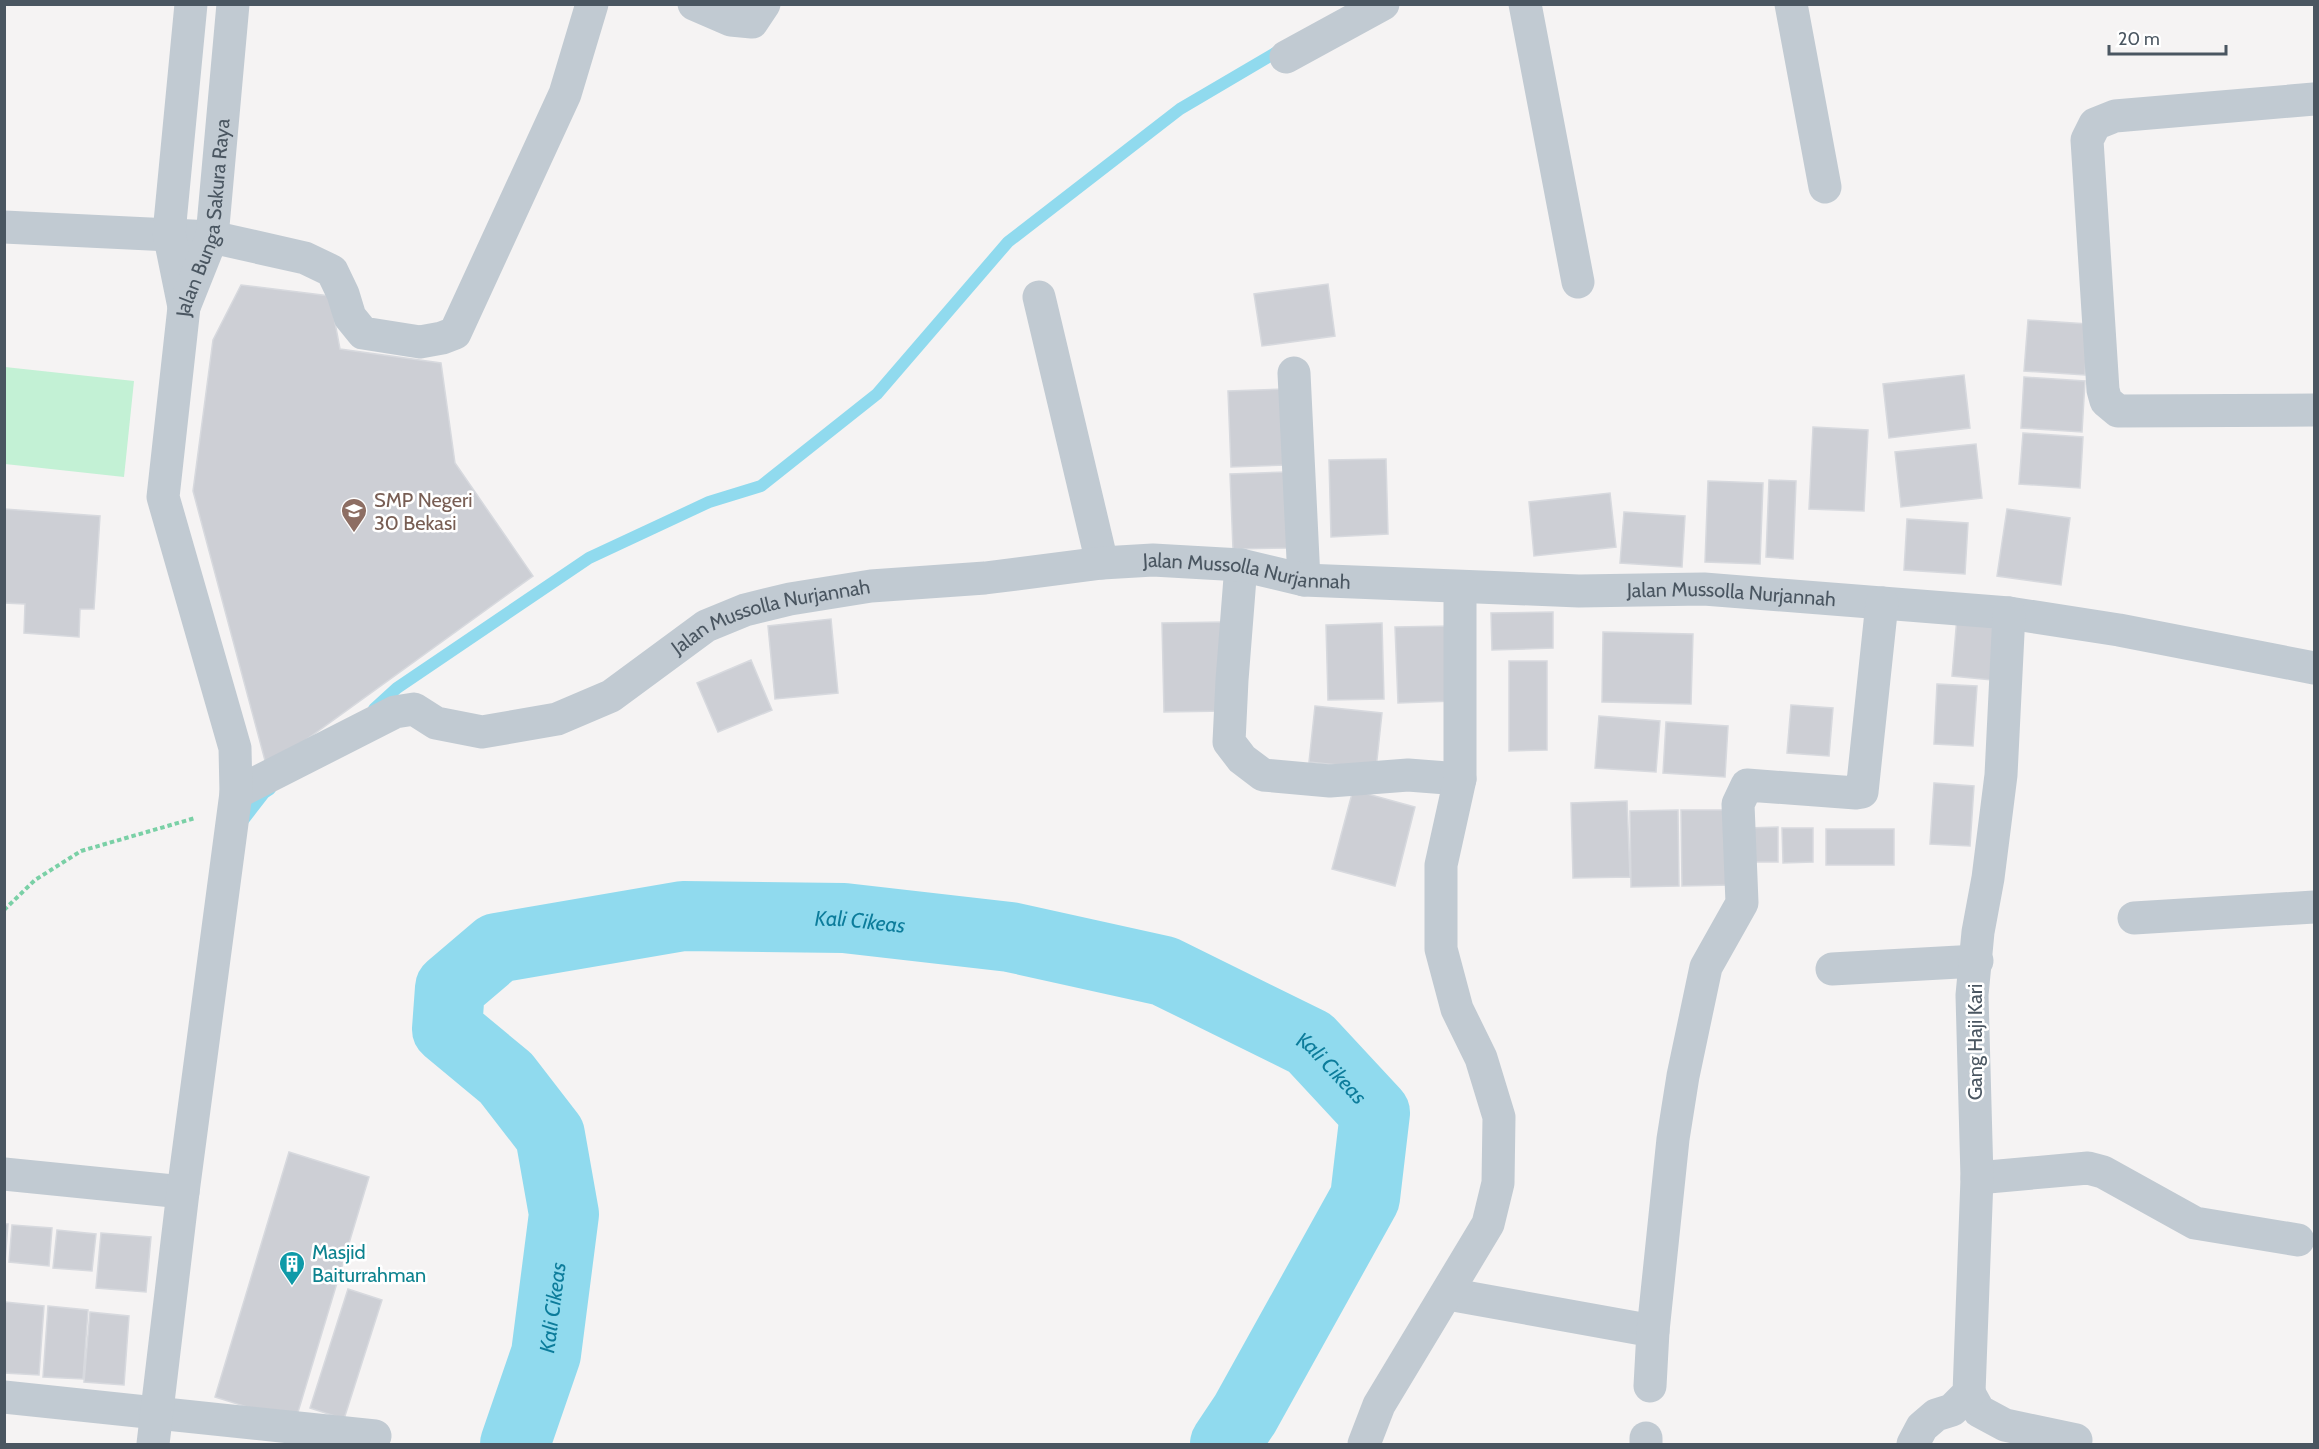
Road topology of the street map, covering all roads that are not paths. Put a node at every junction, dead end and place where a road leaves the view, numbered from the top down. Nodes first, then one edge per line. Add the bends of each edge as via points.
1 (190, 4) edge
2 (233, 4) edge
3 (592, 4) edge
4 (694, 4) edge
5 (764, 4) edge
6 (1383, 4) edge
7 (1525, 4) edge
8 (1791, 4) edge
9 (1286, 57) dead end
10 (2314, 99) edge
11 (1825, 187) dead end
12 (4, 227) edge
13 (169, 233) junction
14 (212, 237) junction
15 (1578, 282) dead end
16 (1039, 297) dead end
17 (184, 307) junction
18 (1294, 373) dead end
19 (2314, 410) edge
20 (1102, 563) junction
21 (1241, 565) junction
22 (1304, 580) junction
23 (1460, 586) junction
24 (1882, 603) junction
25 (2009, 613) junction
26 (2314, 668) edge
27 (1460, 779) junction
28 (236, 793) junction
29 (2314, 907) edge
30 (2134, 918) dead end
31 (1977, 961) junction
32 (1832, 969) dead end
33 (4, 1174) edge
34 (1977, 1178) junction
35 (183, 1192) junction
36 (2298, 1240) dead end
37 (1448, 1294) junction
38 (1653, 1331) junction
39 (1650, 1386) dead end
40 (1969, 1393) junction
41 (4, 1397) edge
42 (157, 1413) junction
43 (375, 1436) dead end
44 (2076, 1440) dead end
45 (153, 1444) edge
46 (1364, 1444) edge
47 (1913, 1444) edge

1 - 13 street, Jalan Bunga Sakura Raya
2 - 14 street, Jalan Bunga Sakura Raya
3 - 14 street via 565,94 455,333 420,342 363,333 350,317 332,271 305,258
4 - 5 street via 731,20 752,22
6 - 9 street
7 - 15 street
8 - 11 street
10 - 19 street via 2115,116 2095,124 2087,140 2106,401 2118,411
12 - 13 street
13 - 14 street
13 - 17 street, Jalan Bunga Sakura Raya
14 - 17 street, Jalan Bunga Sakura Raya
16 - 20 street
17 - 28 street via 163,497 235,748
18 - 22 street
20 - 21 street, Jalan Mussolla Nurjannah via 1153,560
20 - 28 street, Jalan Mussolla Nurjannah via 996,577 871,586 745,610 706,626 611,696 557,719 482,732 436,723 414,710 404,709
21 - 22 street, Jalan Mussolla Nurjannah
21 - 27 street via 1229,742 1242,759 1263,775 1330,781 1408,776
22 - 23 street, Jalan Mussolla Nurjannah
23 - 24 street, Jalan Mussolla Nurjannah via 1579,591 1704,589
23 - 27 street
24 - 25 street, Jalan Mussolla Nurjannah
24 - 38 street via 1863,792 1748,785 1738,804 1742,903 1706,967 1693,1025 1673,1139
25 - 26 street, Jalan Mussolla Nurjannah
25 - 31 street, Gang Haji Kari via 2001,775
27 - 37 street via 1441,865 1441,949 1457,1009 1481,1058 1499,1117 1498,1183 1488,1224
28 - 35 street
29 - 30 street
31 - 32 street
31 - 34 street, Gang Haji Kari via 1972,994
33 - 35 street
34 - 36 street via 2088,1168 2103,1172 2195,1223
34 - 40 street, Gang Haji Kari
35 - 42 street
37 - 38 street
37 - 46 street via 1379,1405
38 - 39 street
40 - 44 street via 1979,1410 2005,1425
40 - 47 street via 1953,1410 1936,1415 1922,1427
41 - 42 street
42 - 43 street
42 - 45 street

